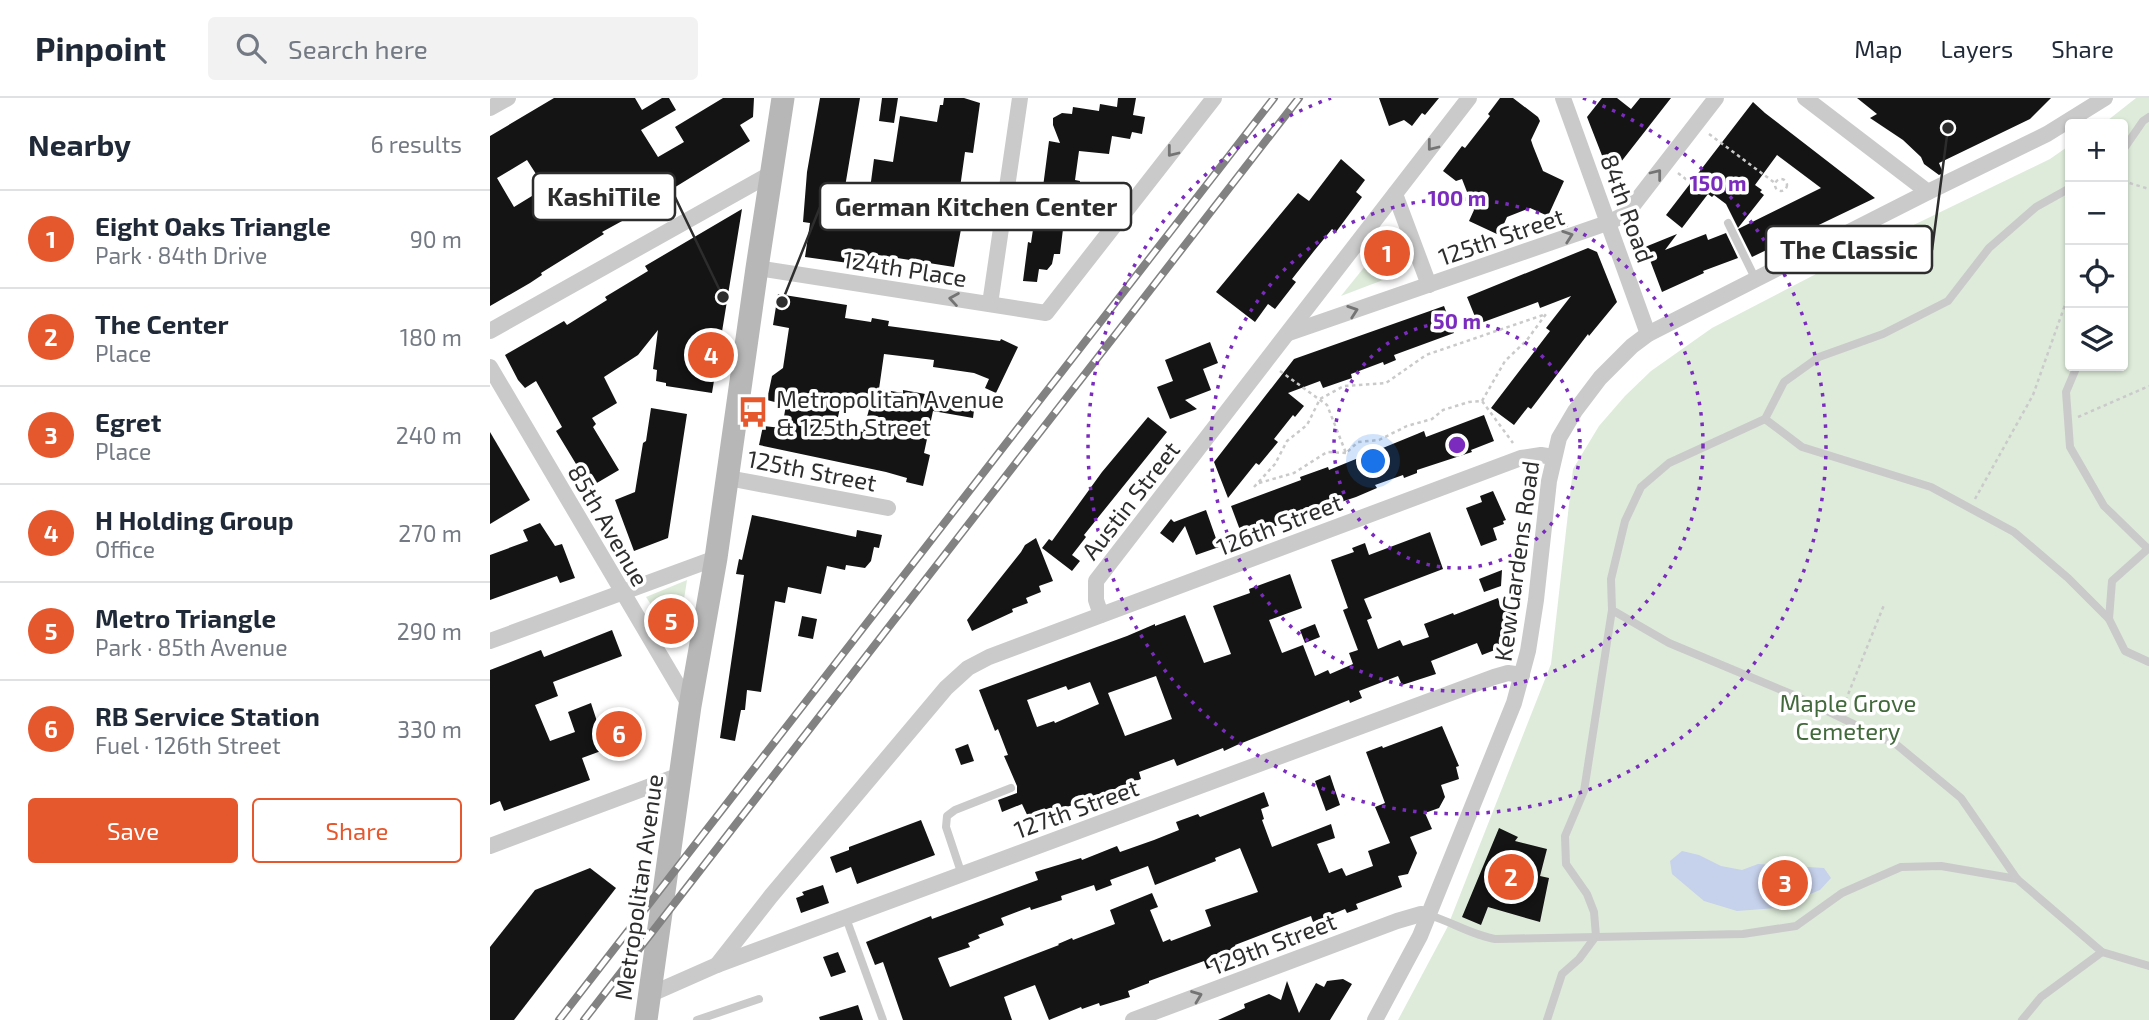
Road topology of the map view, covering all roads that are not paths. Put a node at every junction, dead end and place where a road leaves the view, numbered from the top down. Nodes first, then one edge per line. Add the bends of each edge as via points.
1 (508, 98) edge
2 (783, 98) edge
3 (1020, 98) edge
4 (1214, 98) edge
5 (1469, 98) edge
6 (1563, 98) edge
7 (1716, 98) edge
8 (1805, 98) edge
9 (2105, 98) edge
10 (490, 108) edge
11 (2149, 117) edge
12 (2128, 142) edge
13 (772, 173) junction
14 (2065, 191) edge
15 (1928, 192) junction
16 (1395, 194) junction
17 (1610, 222) junction
18 (1728, 223) dead end
19 (757, 268) junction
20 (1756, 279) junction
21 (1429, 285) junction
22 (990, 304) junction
23 (490, 331) edge
24 (1289, 333) junction
25 (1648, 334) junction
26 (490, 367) edge
27 (2075, 371) edge
28 (1765, 419) junction
29 (1553, 457) junction
30 (728, 478) junction
31 (888, 508) dead end
32 (2148, 548) edge
33 (716, 558) junction
34 (622, 592) junction
35 (1612, 610) junction
36 (1101, 615) junction
37 (2109, 619) junction
38 (490, 641) edge
39 (2149, 662) edge
40 (1522, 675) junction
41 (690, 706) junction
42 (680, 775) junction
43 (1011, 789) dead end
44 (490, 846) edge
45 (962, 875) junction
46 (2017, 879) junction
47 (1429, 915) junction
48 (846, 918) junction
49 (1596, 936) junction
50 (2102, 952) junction
51 (718, 965) junction
52 (2149, 965) edge
53 (649, 995) junction
54 (759, 999) dead end
55 (646, 1020) edge
56 (697, 1020) edge
57 (883, 1020) edge
58 (1133, 1020) edge
59 (1375, 1020) edge
60 (1547, 1020) edge
61 (2022, 1020) edge

1 - 10 street
2 - 13 main road, Metropolitan Avenue
3 - 22 street
4 -> 22 street, 124th Place via 1045,313
5 -> 16 street, Austin Street
6 - 17 street, 84th Road
17 -> 7 street, 125th Street via 1627,213
8 - 15 street
9 - 15 street, Kew Gardens Road via 2047,134
11 - 12 lane
13 - 19 main road, Metropolitan Avenue
13 - 23 street
14 - 28 lane via 2036,207 1989,248 1948,301 1883,334 1819,357 1784,382
15 - 20 street, Kew Gardens Road
16 - 21 street
16 - 24 street, Austin Street
21 -> 17 street, 125th Street
17 - 25 street, 84th Road
18 - 20 lane
22 -> 19 street, 124th Place
19 - 30 main road, Metropolitan Avenue
20 - 25 street, Kew Gardens Road
24 -> 21 street, 125th Street
24 - 36 street, Austin Street via 1096,581
25 - 29 street, Kew Gardens Road via 1587,394 1566,425
26 - 34 street, 85th Avenue
27 - 32 lane via 2066,392 2070,447 2104,506
28 - 35 lane via 1669,463 1641,487 1619,544 1611,579
28 - 37 lane via 1802,447 1931,487 2014,532
29 - 36 street, 126th Street via 1521,458
29 - 40 street, Kew Gardens Road
30 - 31 street, 125th Street
30 - 33 main road, Metropolitan Avenue
32 - 37 lane via 2112,581
33 - 34 street
33 - 41 main road, Metropolitan Avenue
34 - 38 street
34 - 41 street, 85th Avenue
35 - 46 lane via 1669,643 1897,745 1961,798
35 - 49 lane via 1584,791 1564,836 1566,864 1587,894
36 - 51 street via 989,657 962,672 786,877
37 - 39 lane via 2125,651
40 - 45 street, 127th Street via 1494,677
40 - 47 street, Kew Gardens Road via 1504,733
41 - 42 main road, Metropolitan Avenue
42 - 44 street
42 - 53 main road, Metropolitan Avenue
43 - 45 lane via 947,817
45 - 48 street, 127th Street
46 - 49 lane via 1941,866 1901,867 1842,893 1796,926 1743,934
46 - 50 lane
47 - 49 lane via 1479,937
58 -> 47 street, 129th Street via 1397,921
47 - 59 street, Kew Gardens Road
48 - 51 street, 127th Street
48 - 57 lane
49 - 60 lane via 1562,974
50 - 52 lane
50 - 61 lane via 2040,998
51 - 53 street, 127th Street
53 - 55 main road, Metropolitan Avenue
54 - 56 lane

